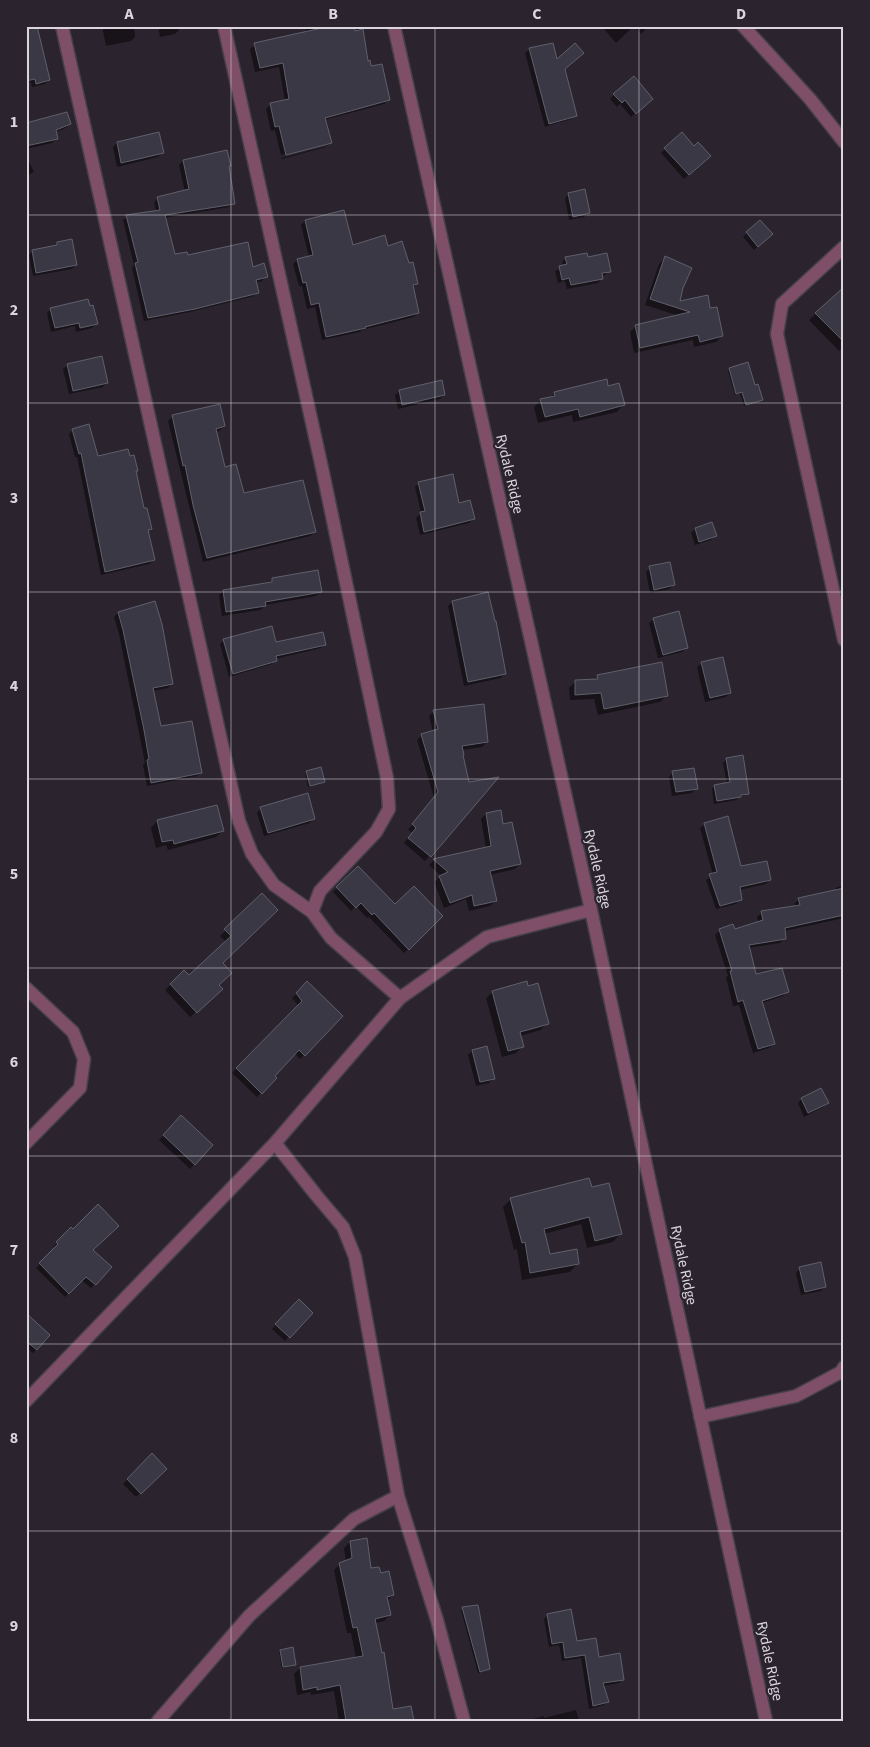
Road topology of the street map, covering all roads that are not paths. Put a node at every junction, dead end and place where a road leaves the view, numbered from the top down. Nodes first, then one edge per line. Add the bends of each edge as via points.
1 (62, 26) edge
2 (224, 26) edge
3 (394, 26) edge
4 (743, 26) edge
5 (844, 142) edge
6 (844, 247) edge
7 (844, 640) edge
8 (591, 910) junction
9 (312, 912) junction
10 (26, 988) edge
11 (400, 998) junction
12 (26, 1143) edge
13 (275, 1143) junction
14 (844, 1367) edge
15 (26, 1401) edge
16 (700, 1417) junction
17 (398, 1496) junction
18 (158, 1721) edge
19 (464, 1721) edge
20 (766, 1721) edge

1 - 9 street via 239,820 252,854 274,885
2 - 9 street via 387,778 389,809 376,832 320,891
3 - 8 street, Rydale Ridge
4 - 5 street via 810,98
6 - 7 street via 782,304 778,334
8 - 11 street via 487,937
8 - 16 street, Rydale Ridge
9 - 11 street via 331,938
10 - 12 street via 73,1032 84,1059 80,1088
11 - 13 street
13 - 15 street
13 - 17 street via 343,1226 355,1257
14 - 16 street via 841,1372 796,1396
16 - 20 street, Rydale Ridge
17 - 18 street via 354,1519 249,1616
17 - 19 street via 437,1620

